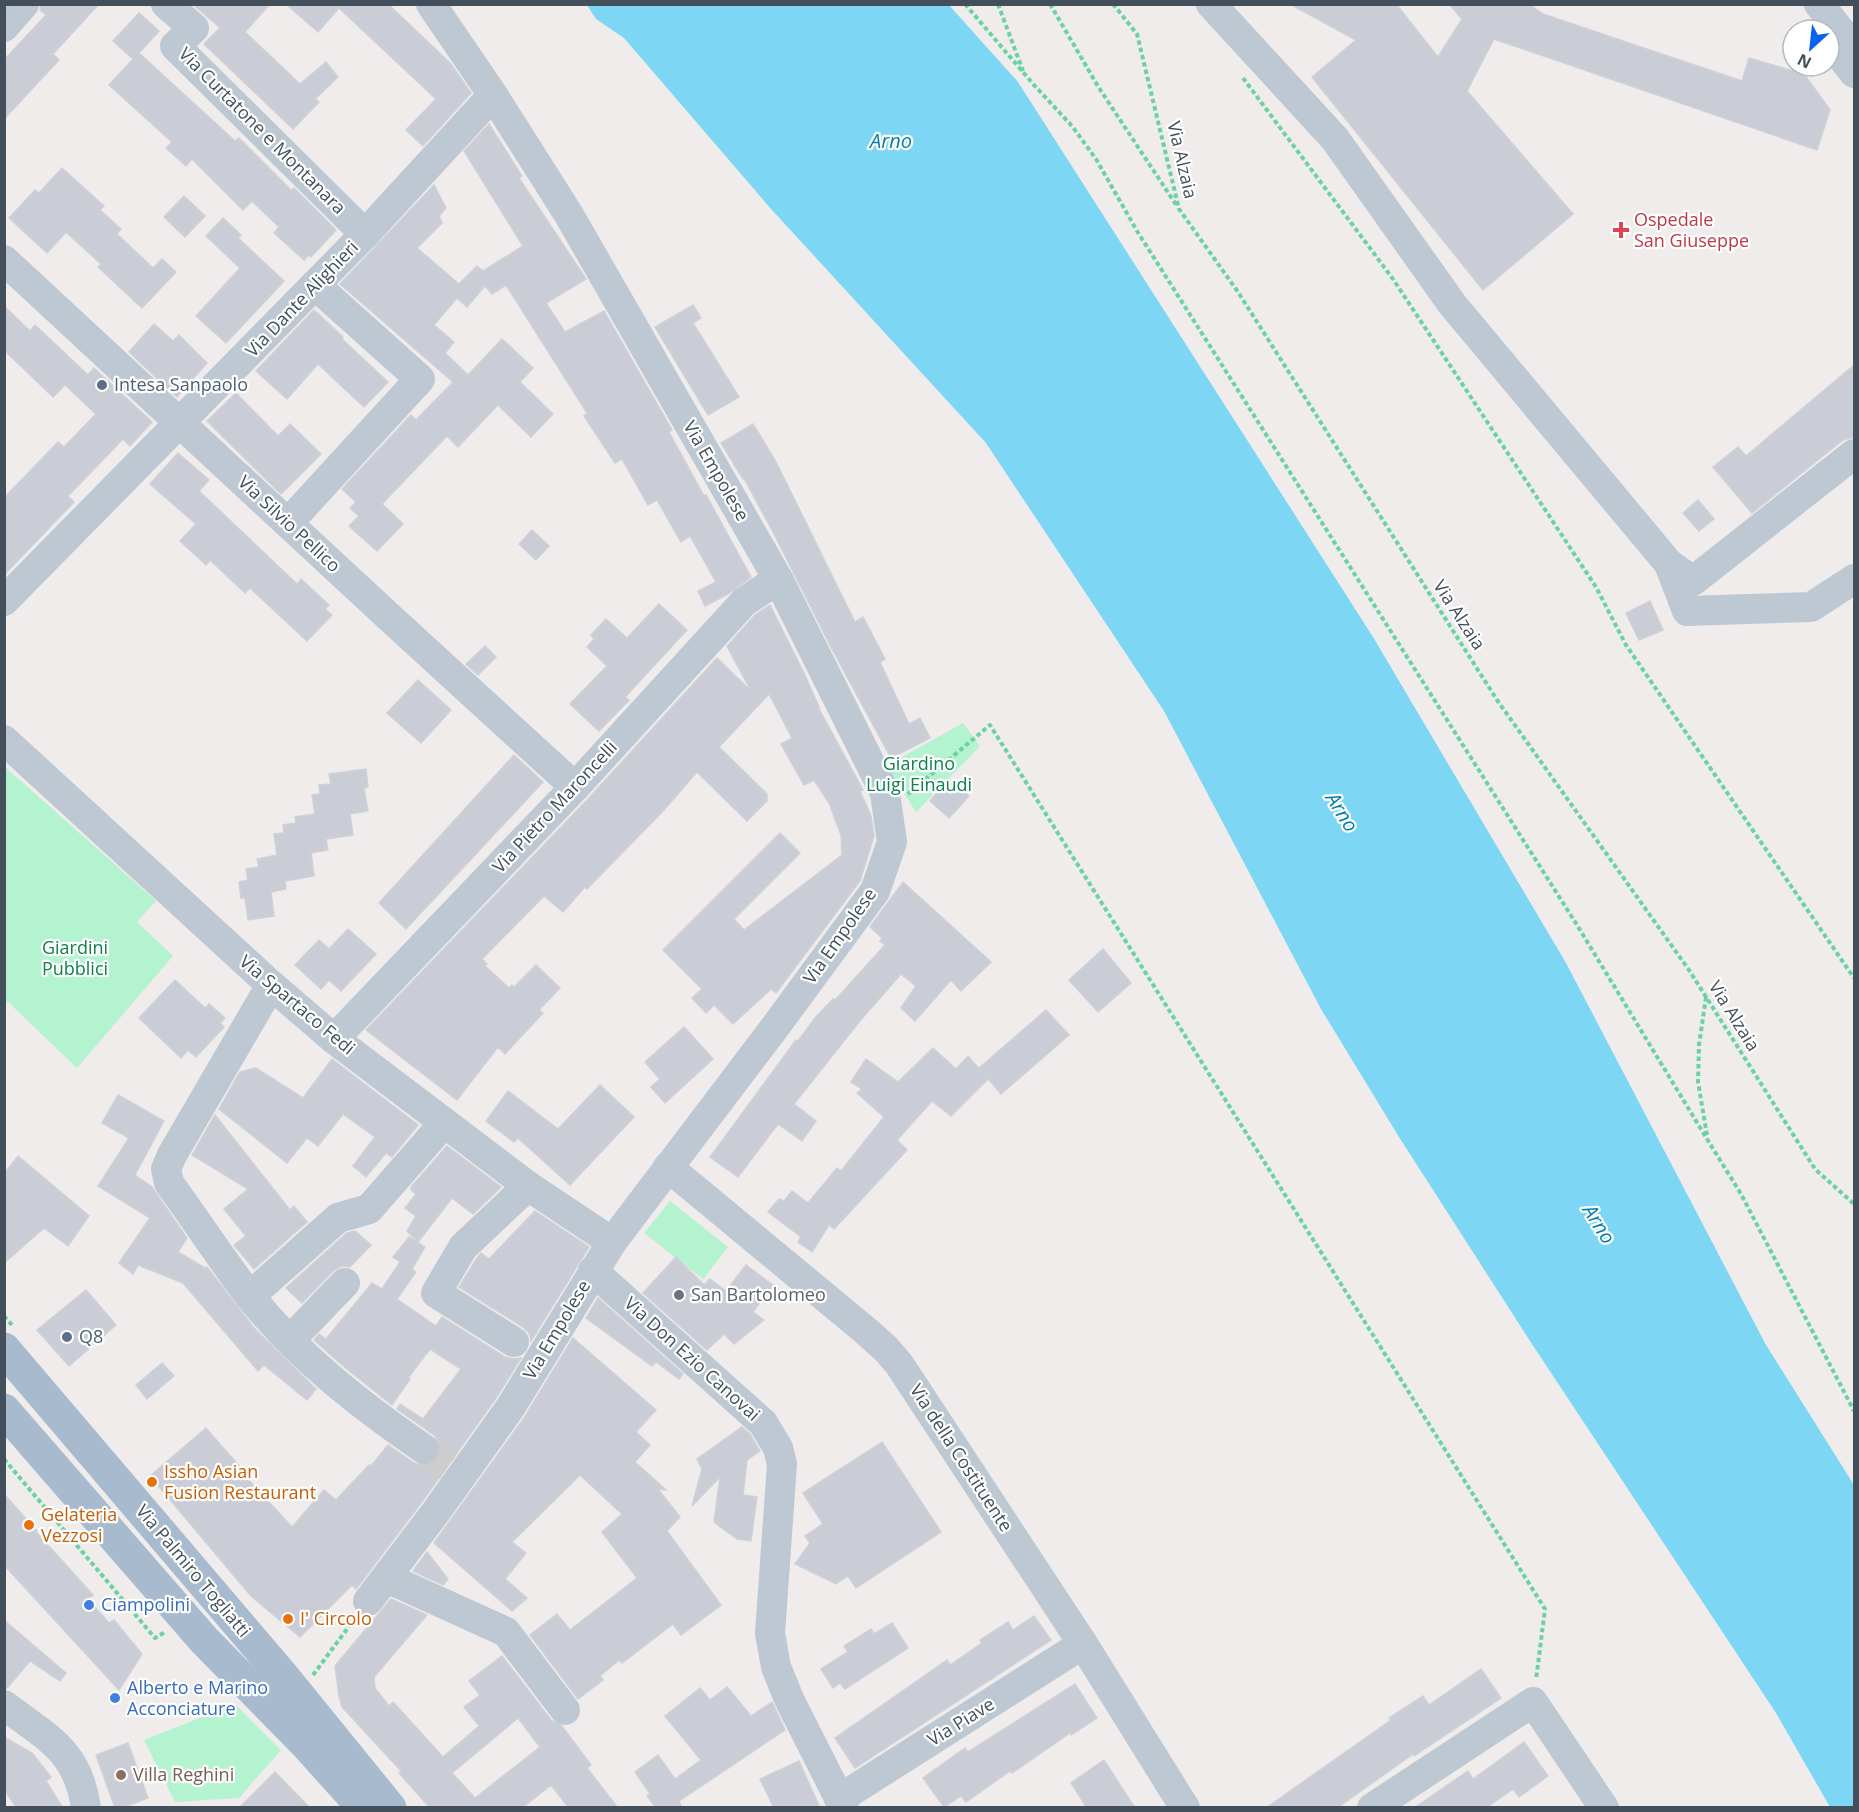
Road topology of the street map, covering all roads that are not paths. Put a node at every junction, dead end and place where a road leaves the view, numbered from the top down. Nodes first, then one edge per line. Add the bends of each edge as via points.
1 (24, 4) edge
2 (166, 4) edge
3 (431, 4) edge
4 (1211, 4) edge
5 (1799, 4) edge
6 (1819, 4) edge
7 (1810, 18) edge
8 (4, 27) edge
9 (1854, 48) edge
10 (1841, 56) edge
11 (1854, 73) edge
12 (493, 95) junction
13 (365, 234) junction
14 (4, 260) edge
15 (315, 285) junction
16 (181, 423) junction
17 (1854, 454) edge
18 (288, 523) junction
19 (1669, 564) junction
20 (778, 579) junction
21 (1854, 579) edge
22 (4, 601) edge
23 (4, 740) edge
24 (575, 787) junction
25 (271, 985) junction
26 (334, 1039) junction
27 (444, 1123) junction
28 (668, 1167) junction
29 (528, 1186) junction
30 (612, 1242) junction
31 (593, 1271) junction
32 (345, 1283) dead end
33 (250, 1296) junction
34 (290, 1340) junction
35 (4, 1349) edge
36 (530, 1350) junction
37 (13, 1420) edge
38 (88, 1448) junction
39 (424, 1449) tunnel mouth
40 (1083, 1644) junction
41 (287, 1705) junction
42 (5, 1707) edge
43 (566, 1710) dead end
44 (841, 1803) edge
45 (86, 1808) edge
46 (363, 1808) edge
47 (390, 1808) edge
48 (1185, 1808) edge
49 (1372, 1808) edge
50 (1604, 1808) edge

1 - 8 street
2 - 13 street, Via Curtatone e Montanara via 194,28 175,46
3 - 12 street, Via Empolese
4 - 19 street via 1335,139 1452,304
5 - 7 street
6 - 9 street
10 - 11 street
12 - 13 street, Via Dante Alighieri
12 - 20 street, Via Empolese via 569,215
13 - 15 street, Via Dante Alighieri
14 - 16 street, Via Silvio Pellico
15 - 16 street, Via Dante Alighieri
15 - 18 street via 420,379
16 - 18 street, Via Silvio Pellico
16 - 22 street, Via Dante Alighieri
17 - 19 street via 1693,581
18 - 24 street, Via Silvio Pellico
19 - 21 street via 1687,611 1811,607
20 - 24 street, Via Pietro Maroncelli via 744,602
20 - 28 street, Via Empolese via 885,792 892,842 875,891
23 - 25 street, Via Spartaco Fedi
24 - 26 street, Via Pietro Maroncelli
25 - 26 street, Via Spartaco Fedi
25 - 33 street via 166,1170 170,1183
26 - 27 street, Via Spartaco Fedi
27 - 29 street, Via Spartaco Fedi
27 - 33 street via 369,1209 338,1218
28 - 30 street, Via Empolese
28 - 40 street, Via della Costituente via 886,1349 915,1387
29 - 30 street, Via Spartaco Fedi
29 - 36 street via 463,1247 436,1293
30 - 31 street, Via Empolese
31 - 36 street, Via Empolese
31 - 44 street, Via Don Ezio Canovai via 763,1423 778,1448 782,1464 770,1622 776,1667
32 - 34 street
33 - 34 street
34 - 39 street via 339,1386
35 - 38 main road, Via Palmiro Togliatti
36 - 43 street, Via Empolese via 510,1408 458,1473 377,1590 506,1632
37 - 38 street, Via Palmiro Togliatti via 32,1427 70,1464
37 - 41 main road, Via Palmiro Togliatti via 204,1640
38 - 41 main road, Via Palmiro Togliatti
40 - 44 street, Via Piave
40 - 48 street, Via della Costituente
41 - 46 main road via 307,1745
41 - 47 main road
42 - 45 street via 65,1752 84,1788
49 - 50 street via 1533,1702

